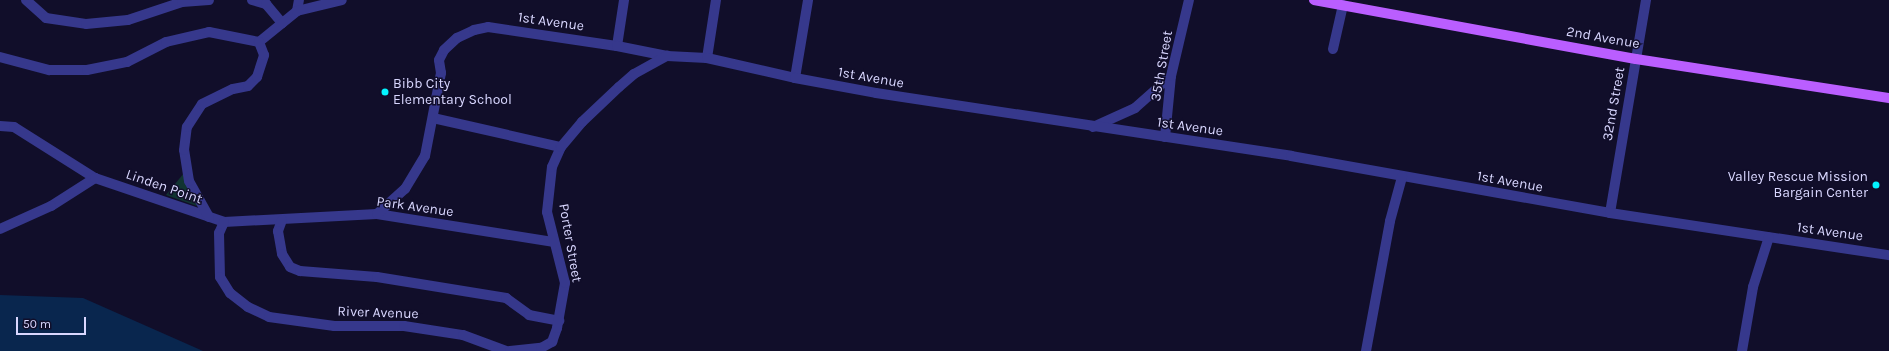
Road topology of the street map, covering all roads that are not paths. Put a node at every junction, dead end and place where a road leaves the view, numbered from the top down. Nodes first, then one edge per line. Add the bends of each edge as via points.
1 (26, 0) edge
2 (209, 0) edge
3 (252, 0) edge
4 (299, 0) edge
5 (342, 0) edge
6 (624, 0) edge
7 (716, 0) edge
8 (808, 0) edge
9 (1189, 0) edge
10 (1314, 0) edge
11 (1646, 0) edge
12 (1343, 5) junction
13 (297, 11) junction
14 (282, 23) junction
15 (259, 42) junction
16 (617, 46) junction
17 (1333, 49) dead end
18 (667, 56) junction
19 (0, 57) edge
20 (707, 58) junction
21 (1636, 59) junction
22 (1171, 76) junction
23 (795, 78) junction
24 (1889, 98) edge
25 (433, 118) junction
26 (0, 126) edge
27 (1093, 127) junction
28 (1165, 137) junction
29 (561, 147) junction
30 (1402, 177) junction
31 (95, 178) junction
32 (377, 214) junction
33 (1610, 214) junction
34 (209, 217) junction
35 (282, 220) junction
36 (224, 222) junction
37 (0, 229) edge
38 (1769, 237) junction
39 (553, 242) junction
40 (1889, 255) edge
41 (559, 321) junction
42 (506, 351) edge
43 (510, 351) edge
44 (1366, 351) edge
45 (1742, 351) edge

1 - 2 street via 46,18 86,24 128,20 182,2
3 - 14 street via 266,4
4 - 13 street
5 - 13 street
6 - 16 street
7 - 20 street
8 - 23 street
9 - 22 street, 35th Street
10 - 12 main road, 2nd Avenue
11 - 21 street, 32nd Street
12 - 17 street
12 - 21 main road, 2nd Avenue
13 - 14 street
14 - 15 street
15 - 19 street via 209,32 166,42 127,62 87,70 50,70
15 - 34 street via 264,55 257,77 248,86 233,89 202,104 187,127 184,150 189,181
16 - 18 street, 1st Avenue
16 - 25 street, 1st Avenue via 488,27 474,30 457,38 444,50 439,60 441,73
18 - 20 street, 1st Avenue
18 - 29 street, Porter Street via 634,74
20 - 23 street, 1st Avenue
21 - 24 main road, 2nd Avenue
21 - 33 street, 32nd Street
22 - 27 street via 1135,108
22 - 28 street, 35th Street
23 - 27 street, 1st Avenue
25 - 29 street
25 - 32 street via 425,156 405,189
26 - 31 street, Linden Point via 14,126
27 - 28 street, 1st Avenue
28 - 30 street, 1st Avenue via 1291,156
29 - 39 street, Porter Street via 552,167 549,186 547,212
30 - 33 street, 1st Avenue
30 - 44 street via 1390,221
31 - 34 street, Linden Point
31 - 37 street via 51,206
32 - 35 street, Park Avenue
32 - 39 street, Park Avenue
33 - 38 street, 1st Avenue
34 - 36 street, Linden Point
35 - 36 street, Park Avenue
35 - 41 street via 278,231 282,254 290,267 300,271 377,277 506,298 529,315
36 - 42 street, River Avenue via 219,233 220,277 230,293 248,307 269,317 334,326 404,326 463,335
38 - 40 street, 1st Avenue
38 - 45 street via 1753,287
39 - 41 street, Porter Street via 565,283
41 - 43 street, Porter Street via 552,342 540,348

